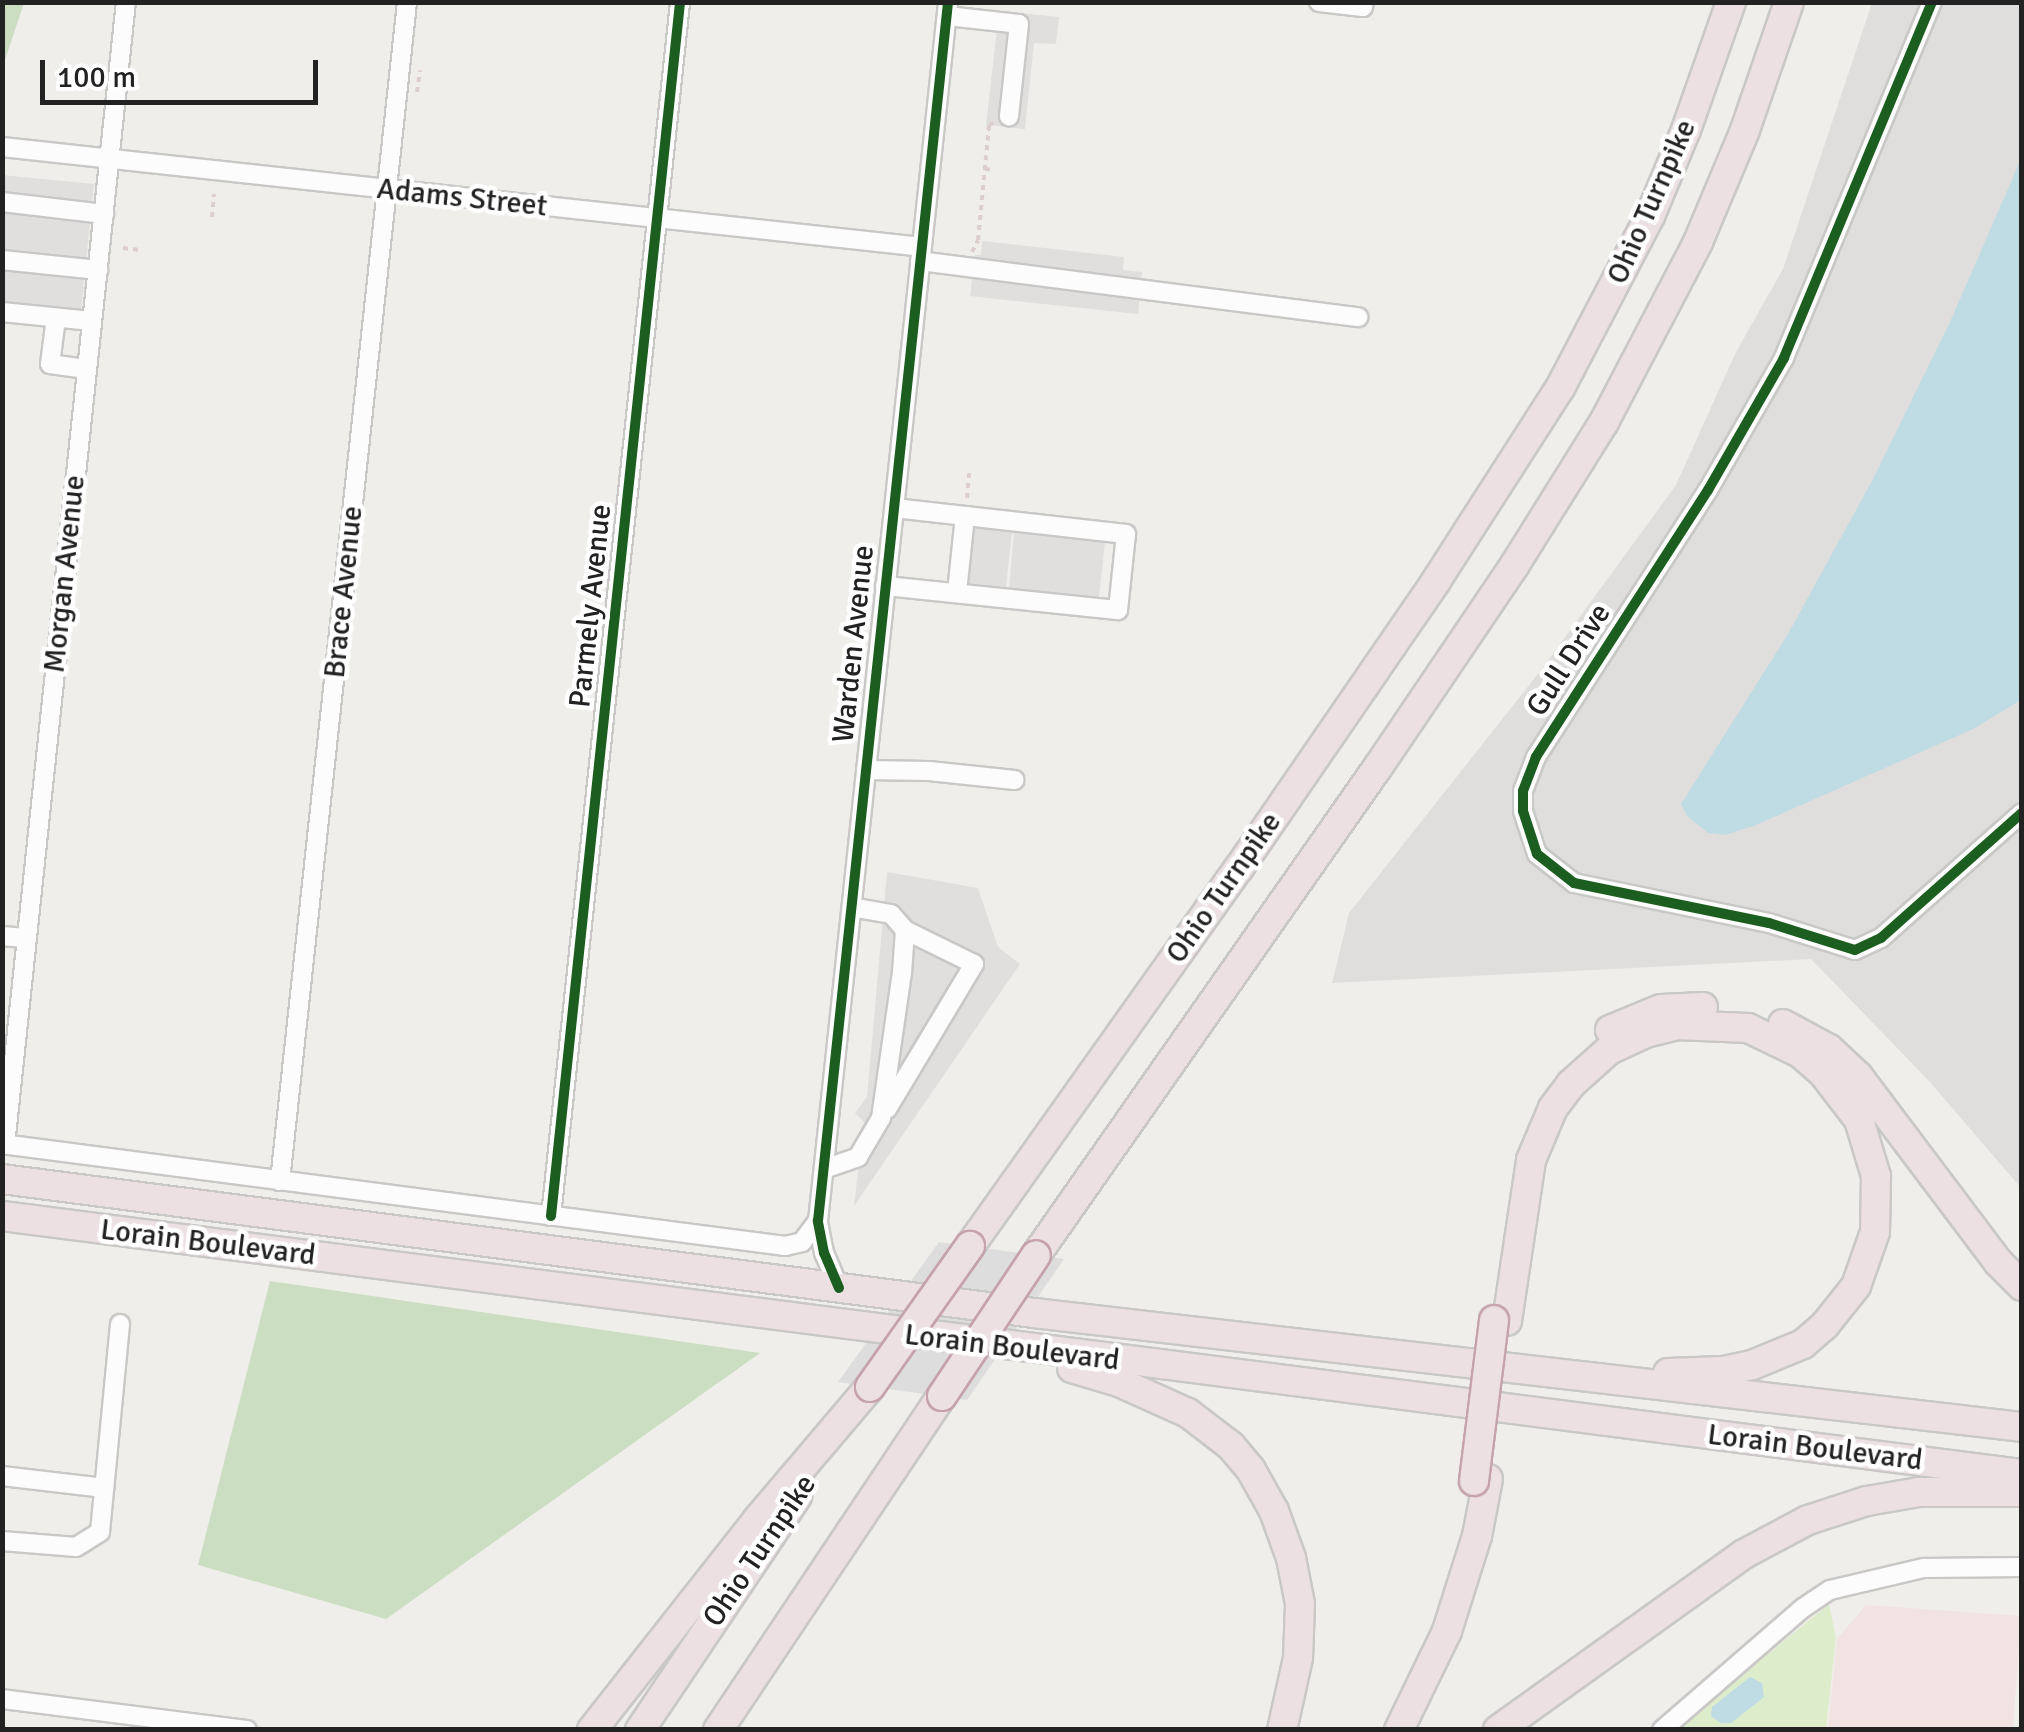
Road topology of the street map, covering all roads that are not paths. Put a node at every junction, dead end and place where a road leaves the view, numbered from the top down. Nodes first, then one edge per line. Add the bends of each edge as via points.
1 (126, 2) edge
2 (407, 2) edge
3 (680, 2) edge
4 (1319, 2) edge
5 (1364, 2) edge
6 (1731, 2) edge
7 (1789, 2) edge
8 (1932, 2) edge
9 (948, 9) edge
10 (1009, 116) dead end
11 (2, 147) edge
12 (110, 158) junction
13 (387, 192) junction
14 (2, 202) edge
15 (104, 214) junction
16 (658, 218) junction
17 (921, 254) junction
18 (2, 260) edge
19 (98, 270) junction
20 (2, 312) edge
21 (56, 318) junction
22 (1358, 318) dead end
23 (92, 322) junction
24 (87, 369) junction
25 (894, 508) junction
26 (966, 511) junction
27 (886, 586) junction
28 (957, 592) junction
29 (866, 770) junction
30 (1015, 780) dead end
31 (2022, 813) edge
32 (852, 907) junction
33 (905, 930) junction
34 (2, 936) edge
35 (27, 938) junction
36 (882, 1118) junction
37 (4, 1145) edge
38 (824, 1168) junction
39 (2, 1179) edge
40 (280, 1181) junction
41 (2, 1216) edge
42 (551, 1216) junction
43 (818, 1221) junction
44 (2022, 1286) edge
45 (839, 1288) junction
46 (1500, 1320) junction
47 (120, 1324) dead end
48 (948, 1340) junction
49 (1510, 1370) junction
50 (870, 1387) junction
51 (2022, 1426) edge
52 (2022, 1474) edge
53 (2, 1476) edge
54 (1481, 1480) junction
55 (104, 1488) junction
56 (2022, 1492) edge
57 (2, 1541) edge
58 (2022, 1566) edge
59 (2, 1699) edge
60 (721, 1725) edge
61 (248, 1728) edge
62 (592, 1730) edge
63 (640, 1730) edge
64 (1282, 1730) edge
65 (1385, 1730) edge
66 (1399, 1730) edge
67 (1498, 1730) edge
68 (1662, 1730) edge

1 - 12 street, Morgan Avenue
2 - 13 street, Brace Avenue
3 - 16 street, Parmely Avenue
4 - 5 street
6 - 50 highway, Ohio Turnpike, bridge via 1650,216 1560,388 1250,852
7 - 60 highway, Ohio Turnpike, bridge via 1698,242 1604,422 1378,768 1036,1255
8 - 31 street, Gull Drive via 1784,358 1536,758 1523,790 1523,811 1538,854 1574,883 1769,922 1855,950 1881,938
9 - 10 street via 1019,24
9 - 17 street, Warden Avenue
11 - 12 street, Adams Street
12 - 13 street, Adams Street
12 - 15 street, Morgan Avenue
13 - 16 street, Adams Street
13 - 40 street, Brace Avenue
14 - 15 street
15 - 19 street, Morgan Avenue
16 - 17 street, Adams Street
16 - 42 street, Parmely Avenue
17 - 22 street, Adams Street
17 - 25 street, Warden Avenue
18 - 19 street
19 - 23 street, Morgan Avenue
20 - 21 street
21 - 23 street
21 - 24 street via 50,364
23 - 24 street, Morgan Avenue
24 - 35 street, Morgan Avenue
25 - 26 street
25 - 27 street, Warden Avenue
26 - 28 street
26 - 28 street via 1126,534 1118,610
27 - 28 street
27 - 29 street, Warden Avenue
29 - 30 street
29 - 32 street, Warden Avenue
32 - 33 street via 891,914
32 - 38 street, Warden Avenue
33 - 36 street
33 - 36 street via 974,964
34 - 35 street
35 - 37 street, Morgan Avenue
36 - 38 street via 858,1157
37 - 40 street
38 - 43 street, Warden Avenue
39 - 45 highway, Lorain Boulevard
40 - 42 street
41 - 48 highway, Lorain Boulevard
42 - 43 street via 785,1246 802,1242
43 - 45 street, Warden Avenue
44 - 46 highway via 1858,1076 1828,1049 1766,1016 1676,1006 1640,1014 1599,1036 1536,1102 1515,1150
45 - 49 highway, Lorain Boulevard
46 - 49 highway via 1540,1134 1571,1084 1609,1050 1677,1025 1748,1028 1823,1072 1859,1120 1876,1176 1876,1232 1856,1286 1802,1344 1723,1371
46 - 54 highway
47 - 55 street
48 - 52 highway, Lorain Boulevard
48 - 64 highway via 1066,1366 1161,1400 1231,1446 1252,1470 1280,1526 1300,1604 1298,1658
49 - 51 highway, Lorain Boulevard
50 - 62 highway
50 - 63 highway, Ohio Turnpike
53 - 55 street
54 - 65 highway via 1451,1586
54 - 66 highway via 1477,1536 1447,1631
55 - 57 street via 100,1532 76,1547
56 - 67 highway via 1919,1492 1808,1520 1744,1554
58 - 68 street via 1924,1568 1830,1590
59 - 61 street

